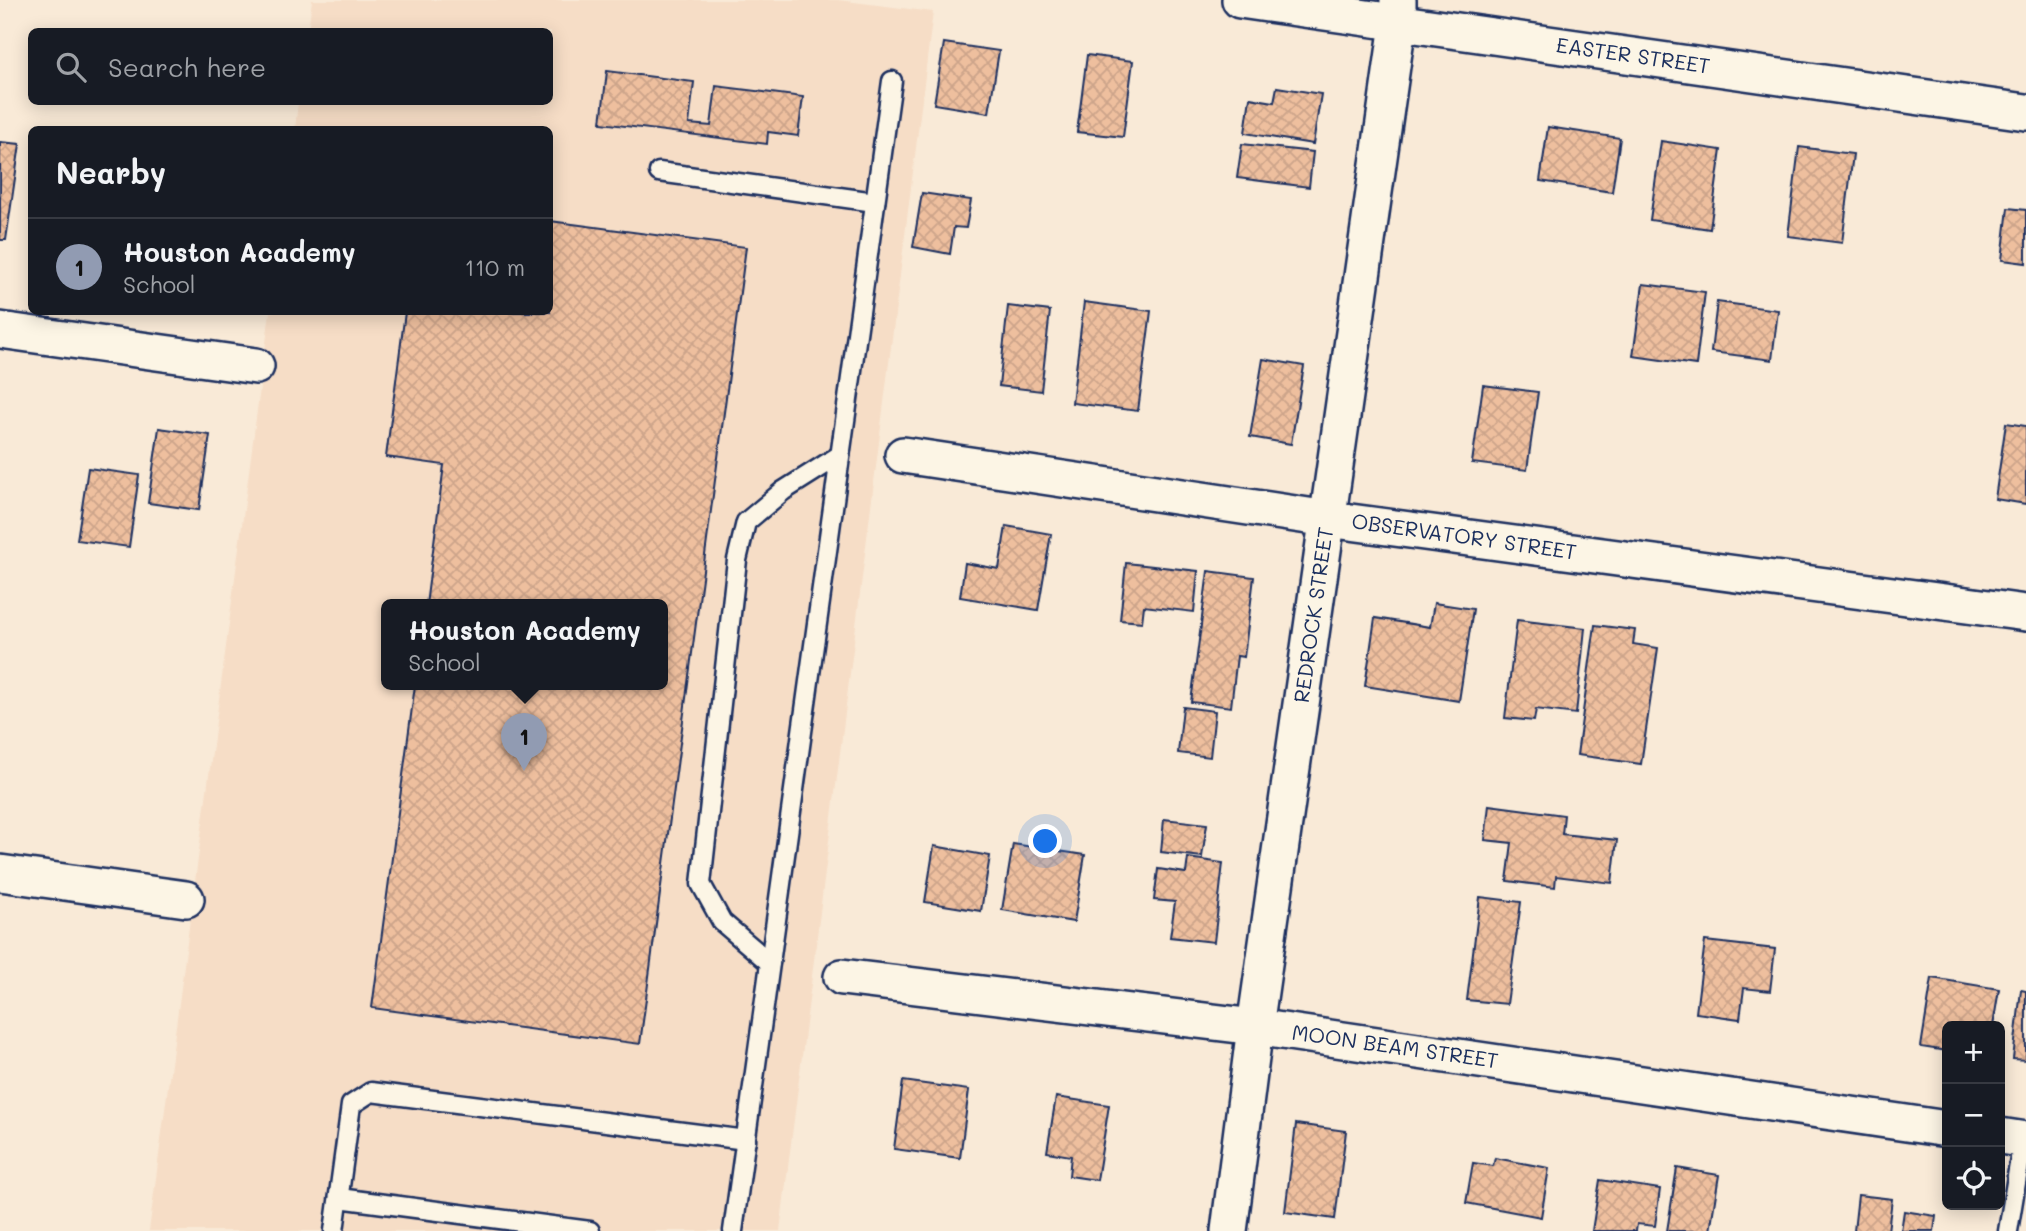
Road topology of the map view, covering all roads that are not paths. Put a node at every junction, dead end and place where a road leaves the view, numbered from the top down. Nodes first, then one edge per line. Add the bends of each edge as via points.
1 (1240, 0) edge
2 (1398, 12) edge
3 (892, 81) dead end
4 (2026, 112) edge
5 (659, 172) dead end
6 (875, 202) junction
7 (0, 330) edge
8 (256, 366) dead end
9 (840, 455) junction
10 (903, 455) dead end
11 (1328, 519) junction
12 (2026, 613) edge
13 (0, 873) edge
14 (186, 899) dead end
15 (770, 963) junction
16 (842, 977) dead end
17 (1255, 1027) junction
18 (1942, 1128) edge
19 (2016, 1139) edge
20 (746, 1140) junction
21 (339, 1198) junction
22 (334, 1231) edge
23 (590, 1231) edge
24 (733, 1231) edge
25 (1229, 1231) edge
26 (2008, 1231) edge

1 - 2 street, EASTER STREET
2 - 4 street, EASTER STREET
2 - 11 street, REDROCK STREET
3 - 6 lane
5 - 6 lane
6 - 9 lane
7 - 8 street
9 - 15 lane
9 - 15 lane via 783,491 746,522 737,560 701,884 722,922
10 - 11 street, OBSERVATORY STREET
11 - 12 street, OBSERVATORY STREET
11 - 17 street, REDROCK STREET
13 - 14 street
15 - 20 lane
16 - 17 street, MOON BEAM STREET
17 - 18 street, MOON BEAM STREET
17 - 25 street, REDROCK STREET
19 - 26 lane
20 - 21 lane via 371,1092 351,1105
20 - 24 lane
21 - 22 lane
21 - 23 lane

